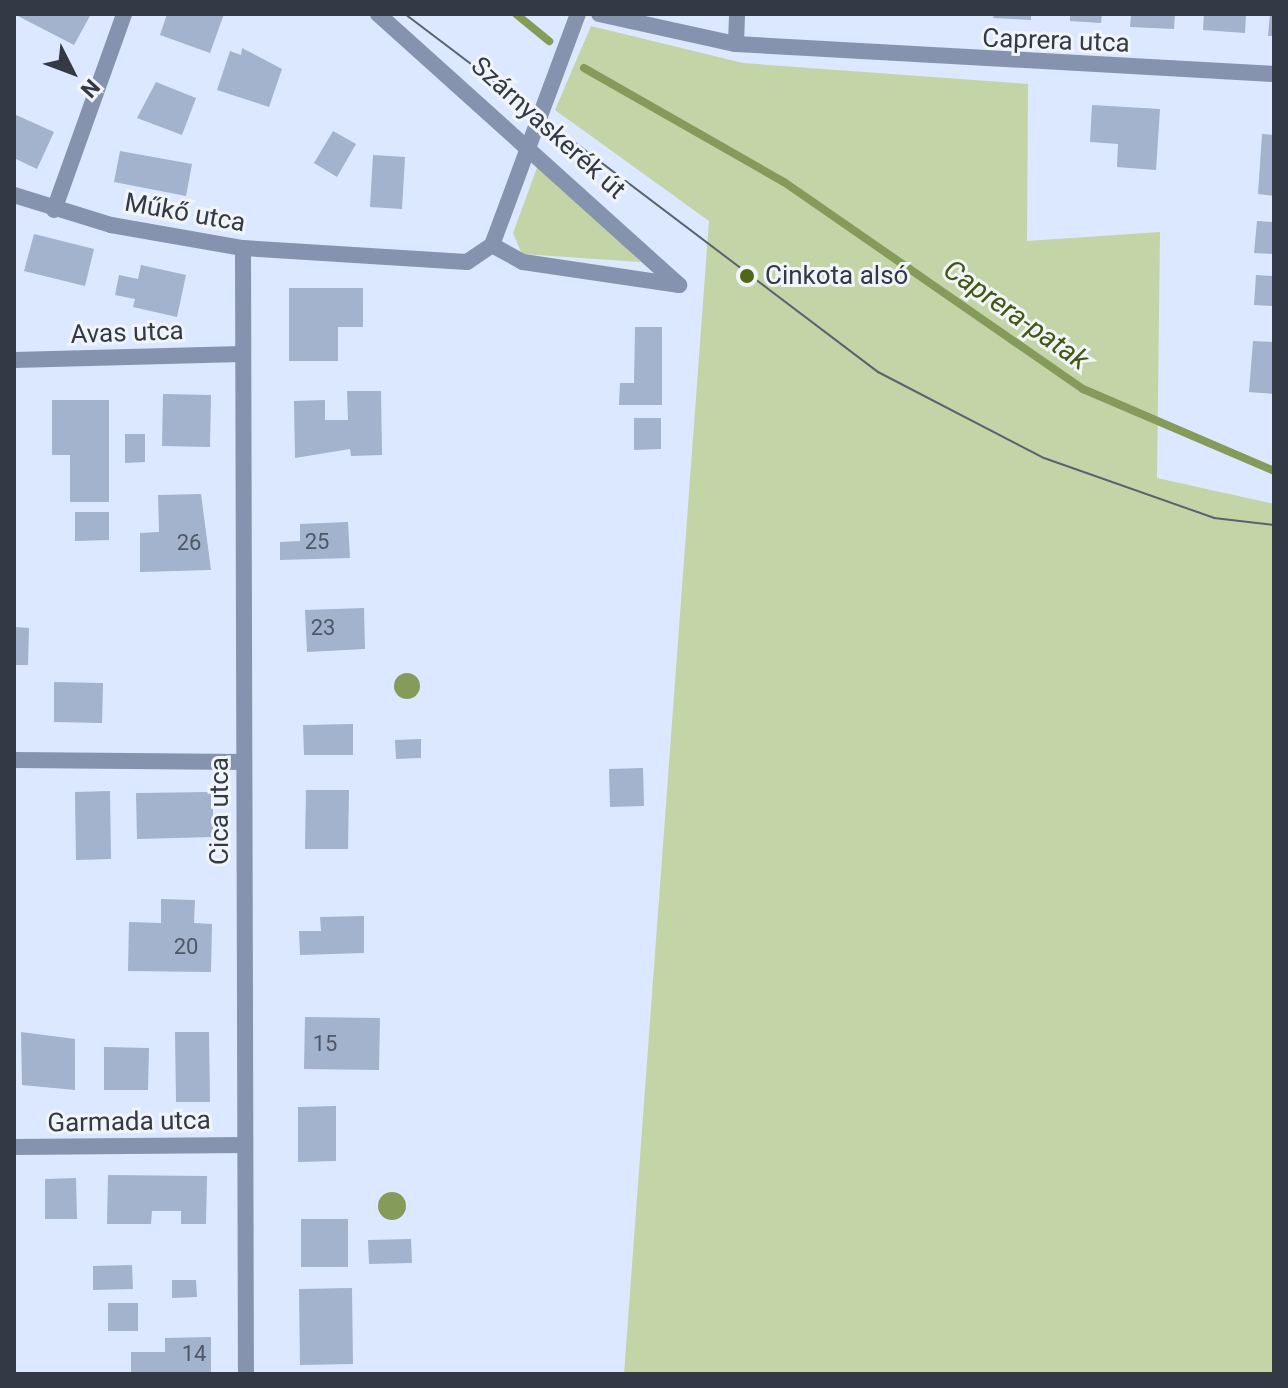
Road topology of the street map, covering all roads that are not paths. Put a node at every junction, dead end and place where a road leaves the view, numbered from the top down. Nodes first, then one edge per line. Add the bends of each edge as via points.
1 (124, 14) edge
2 (378, 14) edge
3 (578, 14) edge
4 (599, 14) edge
5 (737, 14) edge
6 (736, 44) junction
7 (1274, 74) edge
8 (525, 143) junction
9 (14, 195) edge
10 (54, 210) junction
11 (492, 245) junction
12 (243, 248) junction
13 (242, 354) junction
14 (14, 360) edge
15 (14, 760) edge
16 (244, 762) junction
17 (245, 1145) junction
18 (14, 1147) edge
19 (246, 1374) edge

1 - 10 street
2 - 8 street, Szárnyaskerék út
3 - 8 street
4 - 6 street, Caprera utca
5 - 6 street
6 - 7 street, Caprera utca
8 - 11 street
8 - 11 street, Szárnyaskerék út via 679,285 523,262
9 - 10 street, Műkő utca
10 - 12 street, Műkő utca
11 - 12 street, Műkő utca via 467,262
12 - 13 street, Cica utca
13 - 14 street, Avas utca
13 - 16 street, Cica utca
15 - 16 street
16 - 17 street, Cica utca
17 - 18 street, Garmada utca
17 - 19 street, Cica utca

